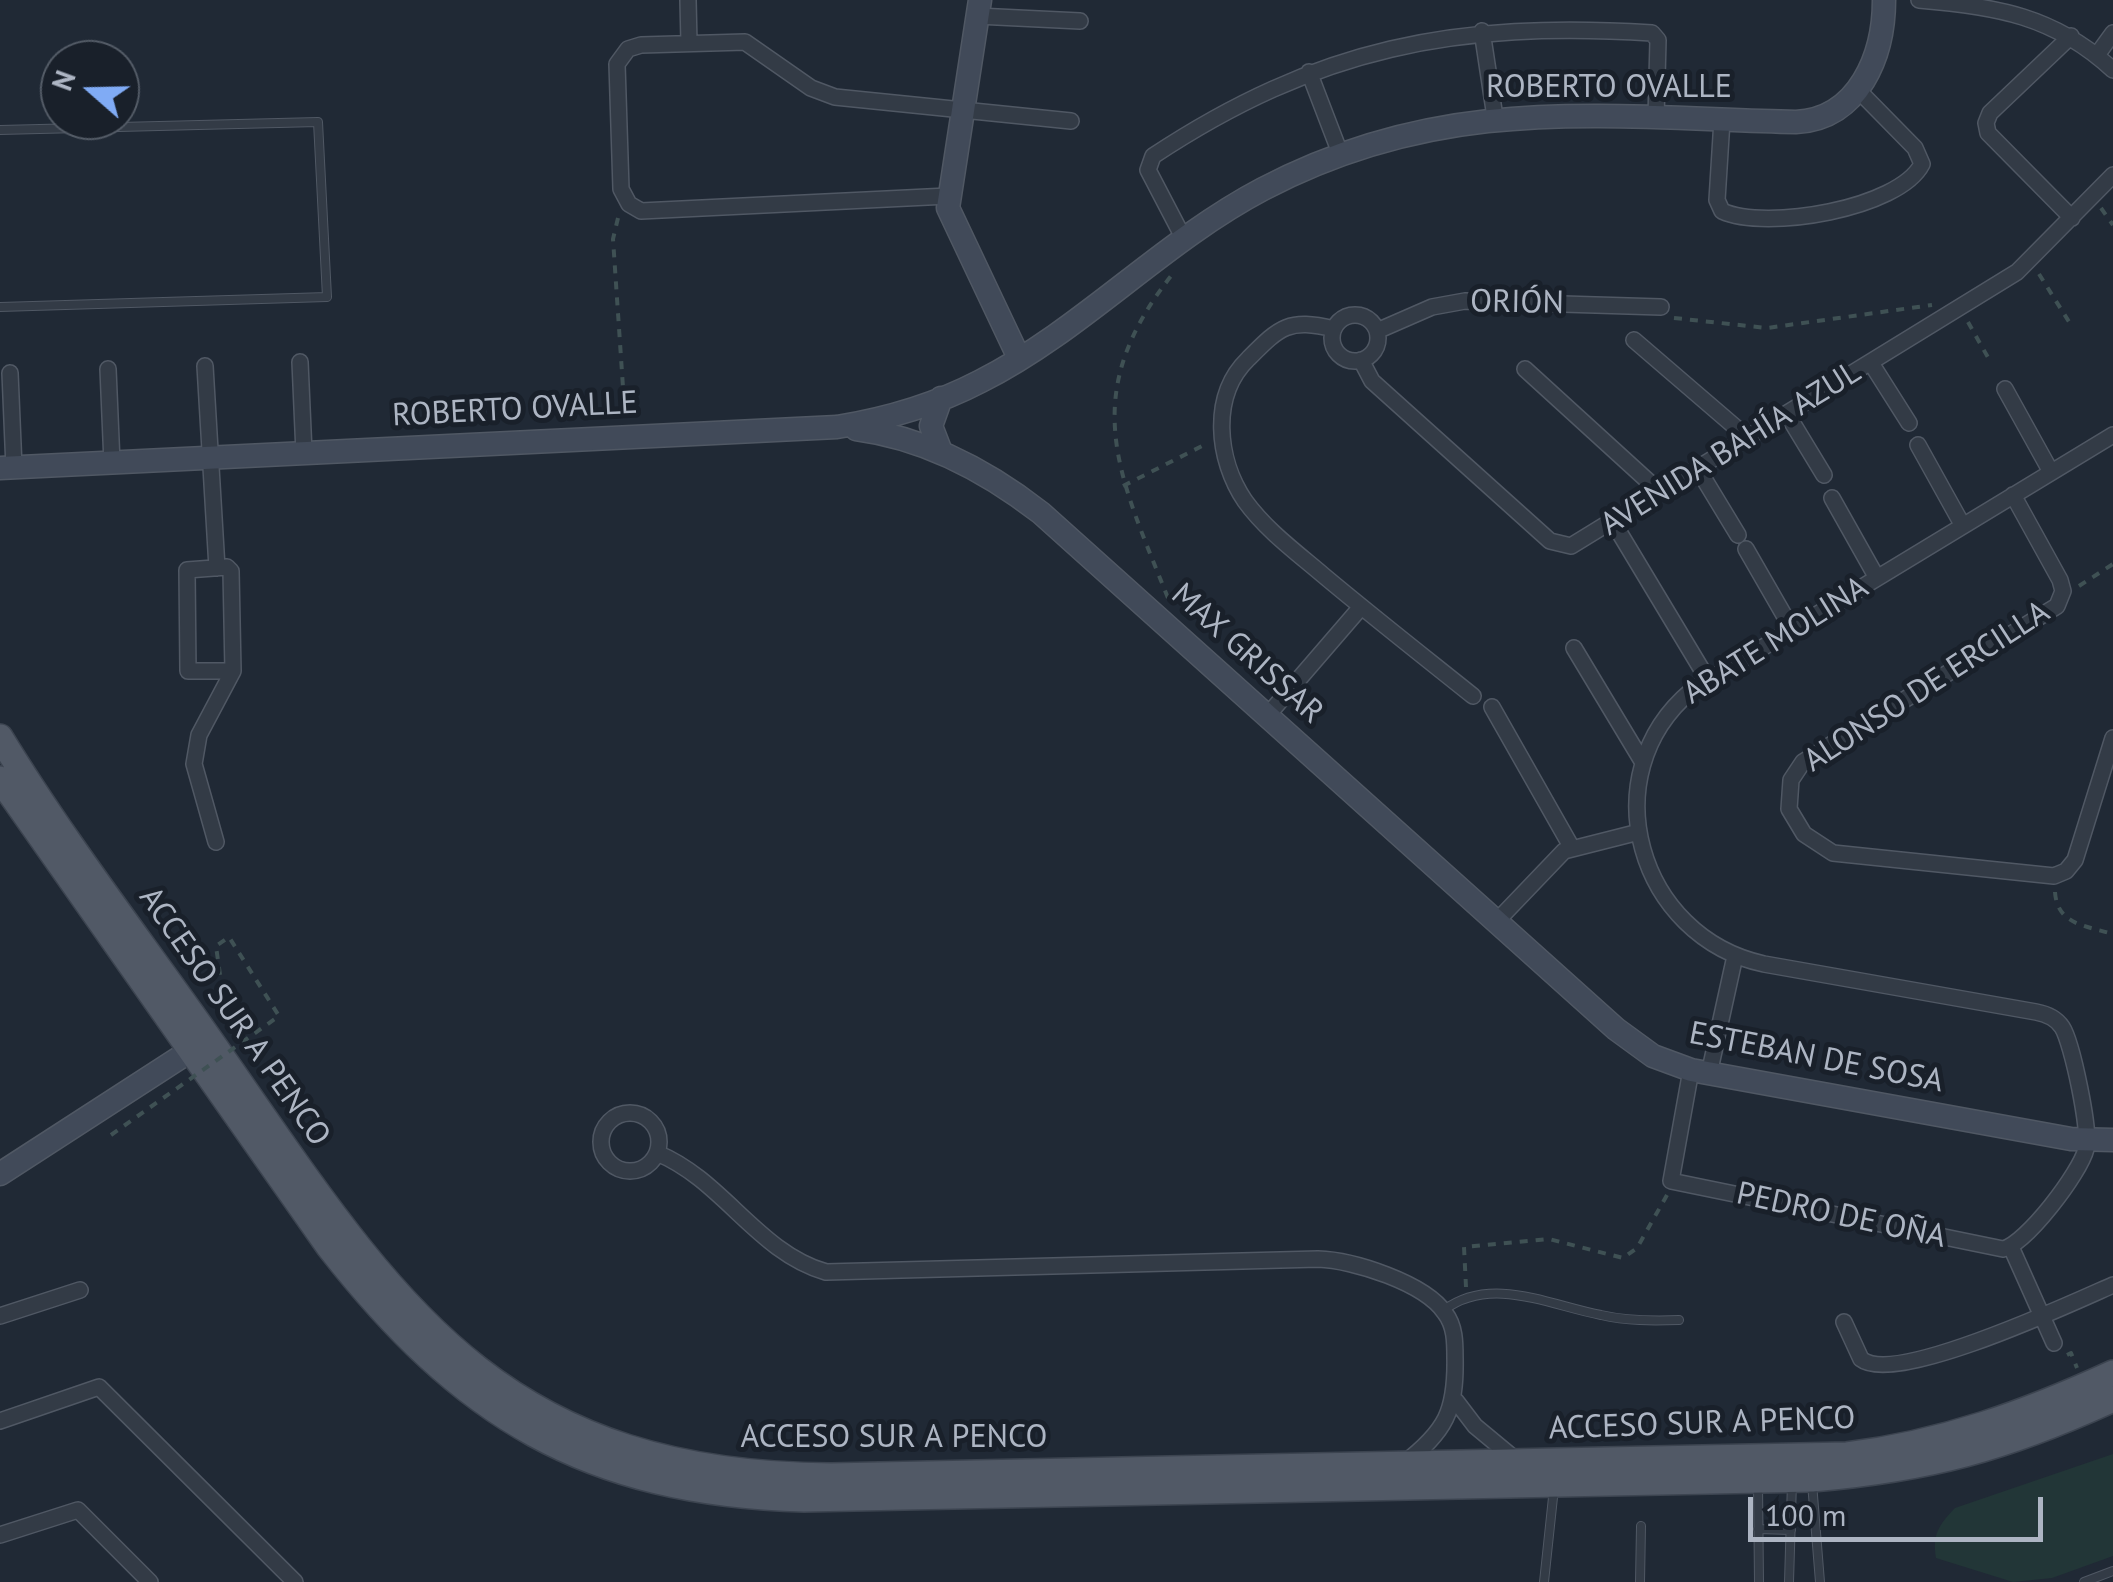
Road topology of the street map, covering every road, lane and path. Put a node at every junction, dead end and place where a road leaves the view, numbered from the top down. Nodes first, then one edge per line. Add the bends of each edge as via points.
1 (688, 0) edge
2 (1884, 0) edge
3 (1919, 0) edge
4 (978, 8) edge
5 (1080, 21) dead end
6 (1482, 31) junction
7 (2113, 33) edge
8 (2071, 36) junction
9 (689, 43) junction
10 (2097, 55) junction
11 (2113, 70) edge
12 (1310, 72) junction
13 (1858, 90) junction
14 (962, 109) junction
15 (1495, 117) junction
16 (1656, 118) junction
17 (1722, 120) junction
18 (1071, 121) dead end
19 (0, 130) edge
20 (1340, 153) junction
21 (2113, 175) edge
22 (948, 196) junction
23 (629, 204) junction
24 (2072, 218) junction
25 (1184, 239) junction
26 (2031, 262) junction
27 (1174, 273) dead end
28 (0, 307) edge
29 (1662, 307) joint
30 (1960, 308) junction
31 (2070, 324) dead end
32 (1334, 329) junction
33 (1377, 331) junction
34 (1634, 340) dead end
35 (1019, 358) junction
36 (1361, 360) junction
37 (300, 362) dead end
38 (1990, 362) dead end
39 (1871, 363) junction
40 (205, 366) dead end
41 (108, 369) dead end
42 (1525, 369) dead end
43 (10, 373) dead end
44 (2005, 389) dead end
45 (941, 398) junction
46 (1787, 414) junction
47 (1909, 423) dead end
48 (837, 427) junction
49 (1224, 435) junction
50 (2113, 435) edge
51 (627, 437) junction
52 (1748, 438) junction
53 (1918, 445) dead end
54 (942, 452) junction
55 (304, 453) junction
56 (210, 458) junction
57 (112, 463) junction
58 (7, 468) edge
59 (1698, 469) junction
60 (2051, 472) junction
61 (1824, 475) dead end
62 (1123, 486) junction
63 (1660, 492) junction
64 (2013, 496) junction
65 (1832, 498) dead end
66 (1613, 522) junction
67 (1963, 526) junction
68 (2113, 564) edge
69 (217, 568) junction
70 (1876, 578) junction
71 (2062, 596) junction
72 (1361, 607) junction
73 (1172, 608) dead end
74 (1792, 629) junction
75 (1574, 648) dead end
76 (234, 671) junction
77 (1708, 680) junction
78 (1473, 696) dead end
79 (1492, 707) dead end
80 (1267, 716) junction
81 (0, 738) edge
82 (2113, 738) edge
83 (1642, 762) junction
84 (0, 778) edge
85 (1638, 832) junction
86 (216, 842) dead end
87 (1572, 848) junction
88 (2054, 876) junction
89 (1496, 922) junction
90 (2113, 934) edge
91 (1735, 956) junction
92 (219, 1021) dead end
93 (190, 1051) junction
94 (1700, 1072) junction
95 (111, 1136) dead end
96 (2088, 1140) junction
97 (2113, 1140) edge
98 (657, 1153) dead end
99 (0, 1174) edge
100 (1662, 1210) dead end
101 (2012, 1247) junction
102 (2113, 1284) edge
103 (80, 1290) dead end
104 (1467, 1296) junction
105 (1444, 1310) junction
106 (0, 1316) edge
107 (2042, 1317) junction
108 (1678, 1320) dead end
109 (1844, 1322) dead end
110 (2054, 1343) joint
111 (2113, 1373) edge
112 (2084, 1386) junction
113 (2113, 1399) edge
114 (1456, 1400) junction
115 (0, 1421) edge
116 (1519, 1462) junction
117 (1402, 1464) junction
118 (1802, 1479) junction
119 (1758, 1480) junction
120 (1555, 1484) junction
121 (1641, 1526) dead end
122 (1758, 1530) junction
123 (1791, 1530) junction
124 (0, 1535) edge
125 (2113, 1571) edge
126 (150, 1582) edge
127 (294, 1582) edge
128 (1544, 1582) edge
129 (1640, 1582) edge
130 (1758, 1582) edge
131 (1790, 1582) edge
132 (1820, 1582) edge
133 (2084, 1582) edge

1 - 9 street
2 - 13 street via 1878,49
3 - 8 street via 2010,10
4 - 5 street
4 - 14 street
6 - 12 street
6 - 15 street
6 - 16 street via 1652,32 1658,40
7 - 10 street
8 - 10 street
8 - 24 street via 1986,124
9 - 14 street via 745,42 834,97
9 - 23 street via 635,46 616,64 621,189
10 - 11 street
12 - 20 street
12 - 25 street via 1232,108 1150,160 1150,176
13 - 17 street, ROBERTO OVALLE via 1840,108 1807,121
13 - 17 street via 1915,148 1922,164 1888,192 1837,210 1784,216 1722,211
14 - 18 street
14 - 22 street
15 - 16 street, ROBERTO OVALLE
15 - 20 street, ROBERTO OVALLE
16 - 17 street, ROBERTO OVALLE
19 - 28 lane via 318,122 327,297
20 - 25 street, ROBERTO OVALLE via 1259,191
21 - 24 street, AVENIDA BAHÍA AZUL
22 - 23 street via 648,212
22 - 35 street via 950,218
23 - 51 path via 613,239
24 - 26 street, AVENIDA BAHÍA AZUL
25 - 35 street, ROBERTO OVALLE
26 - 30 street, AVENIDA BAHÍA AZUL
26 - 31 path
27 - 62 path via 1142,317 1117,382 1114,445
29 - 30 path via 1683,321 1767,328 1913,306
29 - 33 street, ORIÓN via 1466,300
30 - 38 path
30 - 39 street, AVENIDA BAHÍA AZUL
32 - 33 street via 1356,314
32 - 36 street, AVENIDA BAHÍA AZUL via 1336,351
32 - 49 street via 1294,322 1247,359 1224,397
33 - 36 street via 1375,349
34 - 52 street
35 - 45 street, ROBERTO OVALLE
36 - 66 street, AVENIDA BAHÍA AZUL via 1372,381 1550,541 1572,546
37 - 55 street
39 - 46 street, AVENIDA BAHÍA AZUL
39 - 47 street
40 - 56 street
41 - 57 street
42 - 63 street
43 - 58 street
44 - 60 street
45 - 48 street, ROBERTO OVALLE
45 - 54 street via 931,426
46 - 52 street, AVENIDA BAHÍA AZUL
46 - 61 street
48 - 51 street, ROBERTO OVALLE
48 - 54 street, MAX GRISSAR
49 - 62 path
49 - 72 street via 1231,473 1246,502
50 - 60 street, ABATE MOLINA
51 - 55 street, ROBERTO OVALLE
52 - 59 street, AVENIDA BAHÍA AZUL
53 - 67 street
54 - 80 street, MAX GRISSAR via 1041,513
55 - 56 street, ROBERTO OVALLE
56 - 57 street, ROBERTO OVALLE
56 - 69 street
57 - 58 street, ROBERTO OVALLE
59 - 63 street, AVENIDA BAHÍA AZUL
59 - 74 street
60 - 64 street, ABATE MOLINA
62 - 73 path
63 - 66 street, AVENIDA BAHÍA AZUL
64 - 67 street, ABATE MOLINA
64 - 71 street, ALONSO DE ERCILLA via 2060,580
65 - 70 street
66 - 77 street
67 - 70 street, ABATE MOLINA
68 - 71 path
69 - 76 street via 232,572
69 - 76 street via 184,574 187,668 194,674
70 - 74 street, ABATE MOLINA
71 - 88 street, ALONSO DE ERCILLA via 2053,610 1803,762 1788,800 1804,834 1847,857
72 - 78 street
72 - 80 street
74 - 77 street, ABATE MOLINA
75 - 83 street
76 - 86 street via 194,755 195,782
77 - 83 street, ABATE MOLINA via 1663,718
79 - 87 street
80 - 89 street, MAX GRISSAR
81 - 117 main road, ACCESO SUR A PENCO via 374,1266 466,1362 567,1426 648,1455 765,1474
82 - 88 street via 2075,860
83 - 85 street, ABATE MOLINA
84 - 93 main road, ACCESO SUR A PENCO
85 - 87 street
85 - 91 street, ABATE MOLINA via 1672,908 1695,932
87 - 89 street
88 - 90 path via 2061,915
89 - 94 street, ESTEBAN DE SOSA via 1628,1039 1653,1056
91 - 94 street
91 - 96 street, ABATE MOLINA via 2046,1014 2067,1038
92 - 95 path, bridge via 226,1018 216,946 228,938 279,1016
93 - 99 street
93 - 120 main road, ACCESO SUR A PENCO via 329,1247 416,1347 504,1418 632,1476 725,1495 804,1498
94 - 96 street, ESTEBAN DE SOSA
94 - 101 street, PEDRO DE OÑA via 1671,1181
96 - 97 street, ESTEBAN DE SOSA
96 - 101 street via 2080,1162
98 - 105 street via 696,1174 788,1256 826,1272 1329,1260 1418,1291
100 - 104 path via 1623,1258 1549,1239 1464,1247
101 - 107 street
102 - 107 street
103 - 106 street
104 - 105 lane
104 - 108 lane via 1504,1294 1622,1319
105 - 114 street via 1454,1340
107 - 109 street via 1945,1351 1875,1366 1860,1359
107 - 110 street
110 - 112 path via 2059,1359 2072,1353
111 - 112 main road, ACCESO SUR A PENCO
112 - 116 main road, ACCESO SUR A PENCO via 1993,1424 1881,1450
113 - 118 main road, ACCESO SUR A PENCO via 1961,1459
114 - 116 street via 1488,1440
114 - 117 street via 1433,1437
115 - 127 street via 99,1387
116 - 117 main road, ACCESO SUR A PENCO
118 - 119 main road, ACCESO SUR A PENCO
118 - 123 lane
118 - 132 lane
119 - 120 main road, ACCESO SUR A PENCO
119 - 122 lane
120 - 128 lane
121 - 129 lane
122 - 123 lane
122 - 130 lane
123 - 131 lane
124 - 126 street via 78,1510
125 - 133 lane

